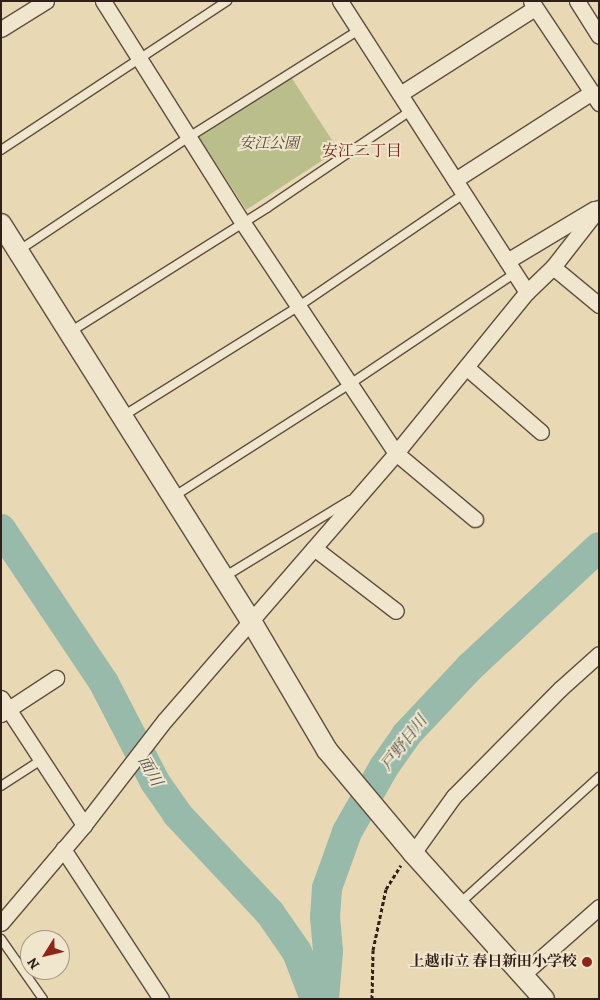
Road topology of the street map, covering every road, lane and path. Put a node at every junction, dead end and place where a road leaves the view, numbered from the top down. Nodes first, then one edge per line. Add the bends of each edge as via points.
1 (46, 1) edge
2 (103, 1) edge
3 (227, 1) edge
4 (340, 1) edge
5 (577, 1) edge
6 (533, 5) edge
7 (1, 29) edge
8 (358, 30) junction
9 (599, 36) edge
10 (139, 58) junction
11 (400, 94) junction
12 (595, 98) edge
13 (410, 110) junction
14 (189, 138) junction
15 (1, 150) edge
16 (455, 180) junction
17 (464, 194) junction
18 (599, 207) edge
19 (1, 224) edge
20 (243, 224) junction
21 (18, 251) junction
22 (511, 267) junction
23 (552, 267) junction
24 (527, 292) junction
25 (599, 305) edge
26 (299, 306) junction
27 (70, 332) junction
28 (466, 367) junction
29 (350, 384) junction
30 (123, 416) junction
31 (541, 432) dead end
32 (396, 453) junction
33 (363, 491) junction
34 (173, 497) junction
35 (475, 519) dead end
36 (314, 548) junction
37 (224, 577) junction
38 (396, 611) dead end
39 (251, 621) junction
40 (599, 654) edge
41 (56, 678) dead end
42 (4, 707) edge
43 (41, 760) junction
44 (599, 777) edge
45 (1, 786) edge
46 (84, 825) junction
47 (64, 850) junction
48 (413, 853) junction
49 (460, 903) junction
50 (599, 907) edge
51 (1, 923) edge
52 (1, 939) edge
53 (522, 975) junction
54 (43, 999) edge
55 (161, 999) edge
56 (372, 999) edge
57 (544, 999) edge

1 - 7 street
2 - 10 street
3 - 10 lane
4 - 8 street
5 - 9 street
6 - 11 street
6 - 12 street
8 - 11 street
8 - 14 lane
10 - 14 street
10 - 15 lane
11 - 13 street
12 - 16 street
13 - 16 street
13 - 20 lane
14 - 20 street
14 - 21 lane
16 - 17 street
17 - 22 street
17 - 26 lane
18 - 22 street
18 - 23 street
19 - 21 street
20 - 26 street
20 - 27 lane
21 - 27 street
22 - 24 street
22 - 29 lane
23 - 24 street
23 - 25 street
24 - 28 street
26 - 29 street
26 - 30 lane
27 - 30 street
28 - 31 street
28 - 32 street
29 - 32 street
29 - 34 lane
30 - 34 street
32 - 33 street
32 - 35 street
33 - 36 street
33 - 37 lane
34 - 37 street
36 - 38 street
36 - 39 street
37 - 39 street
39 - 46 street via 165,720
39 - 48 street via 327,750
40 - 48 street via 454,796
41 - 42 street
42 - 43 street
43 - 45 lane
43 - 46 street
44 - 49 lane
46 - 47 street
47 - 51 street
47 - 55 street
48 - 49 street
48 - 56 path via 397,870 386,889 373,950
49 - 53 street
50 - 53 street
52 - 54 lane
53 - 57 street

